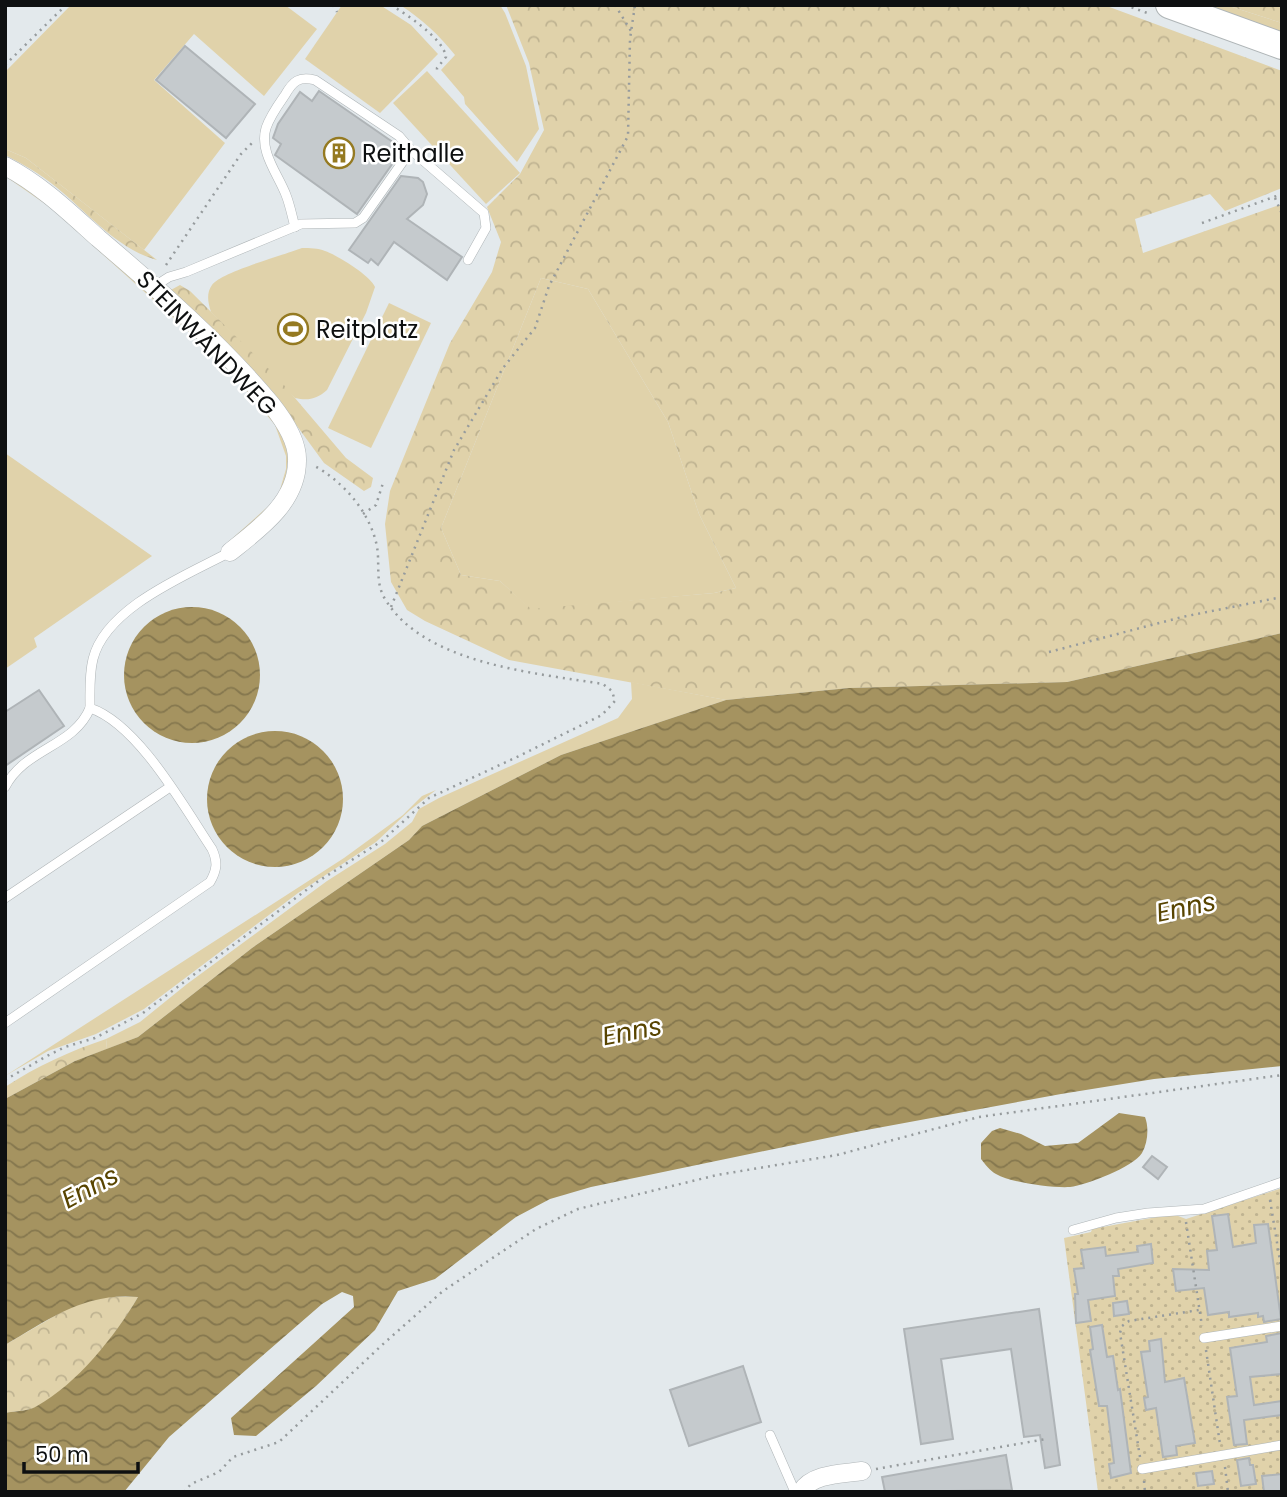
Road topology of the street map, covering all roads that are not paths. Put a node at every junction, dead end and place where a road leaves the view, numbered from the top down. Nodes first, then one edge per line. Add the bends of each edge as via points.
1 (1169, 5) edge
2 (1282, 46) edge
3 (411, 150) junction
4 (5, 166) edge
5 (295, 227) junction
6 (468, 260) dead end
7 (158, 284) junction
8 (230, 552) joint
9 (90, 708) junction
10 (5, 787) edge
11 (170, 787) junction
12 (5, 898) edge
13 (5, 1023) edge
14 (1282, 1182) edge
15 (1073, 1230) dead end
16 (1282, 1326) edge
17 (1204, 1338) dead end
18 (770, 1435) dead end
19 (1282, 1445) edge
20 (1142, 1469) road end
21 (862, 1471) road end
22 (795, 1492) edge
23 (801, 1492) edge

1 - 2 main road
3 - 5 lane via 363,218 355,223 316,222
3 - 5 lane via 399,136 315,80 296,80 272,115 265,140
3 - 6 lane via 484,213 486,228
4 - 7 street, STEINWÄNDWEG via 44,191
5 - 7 lane
7 - 8 street, STEINWÄNDWEG via 273,406 297,449 289,494 279,509
8 - 9 lane via 126,611 93,656
9 - 10 lane via 78,728 17,768
9 - 11 lane via 101,711 145,750
11 - 12 lane
11 - 13 lane via 217,859 210,882
14 - 15 lane via 1204,1209 1116,1218
16 - 17 lane
18 - 22 lane
19 - 20 lane
21 - 23 street via 816,1479

